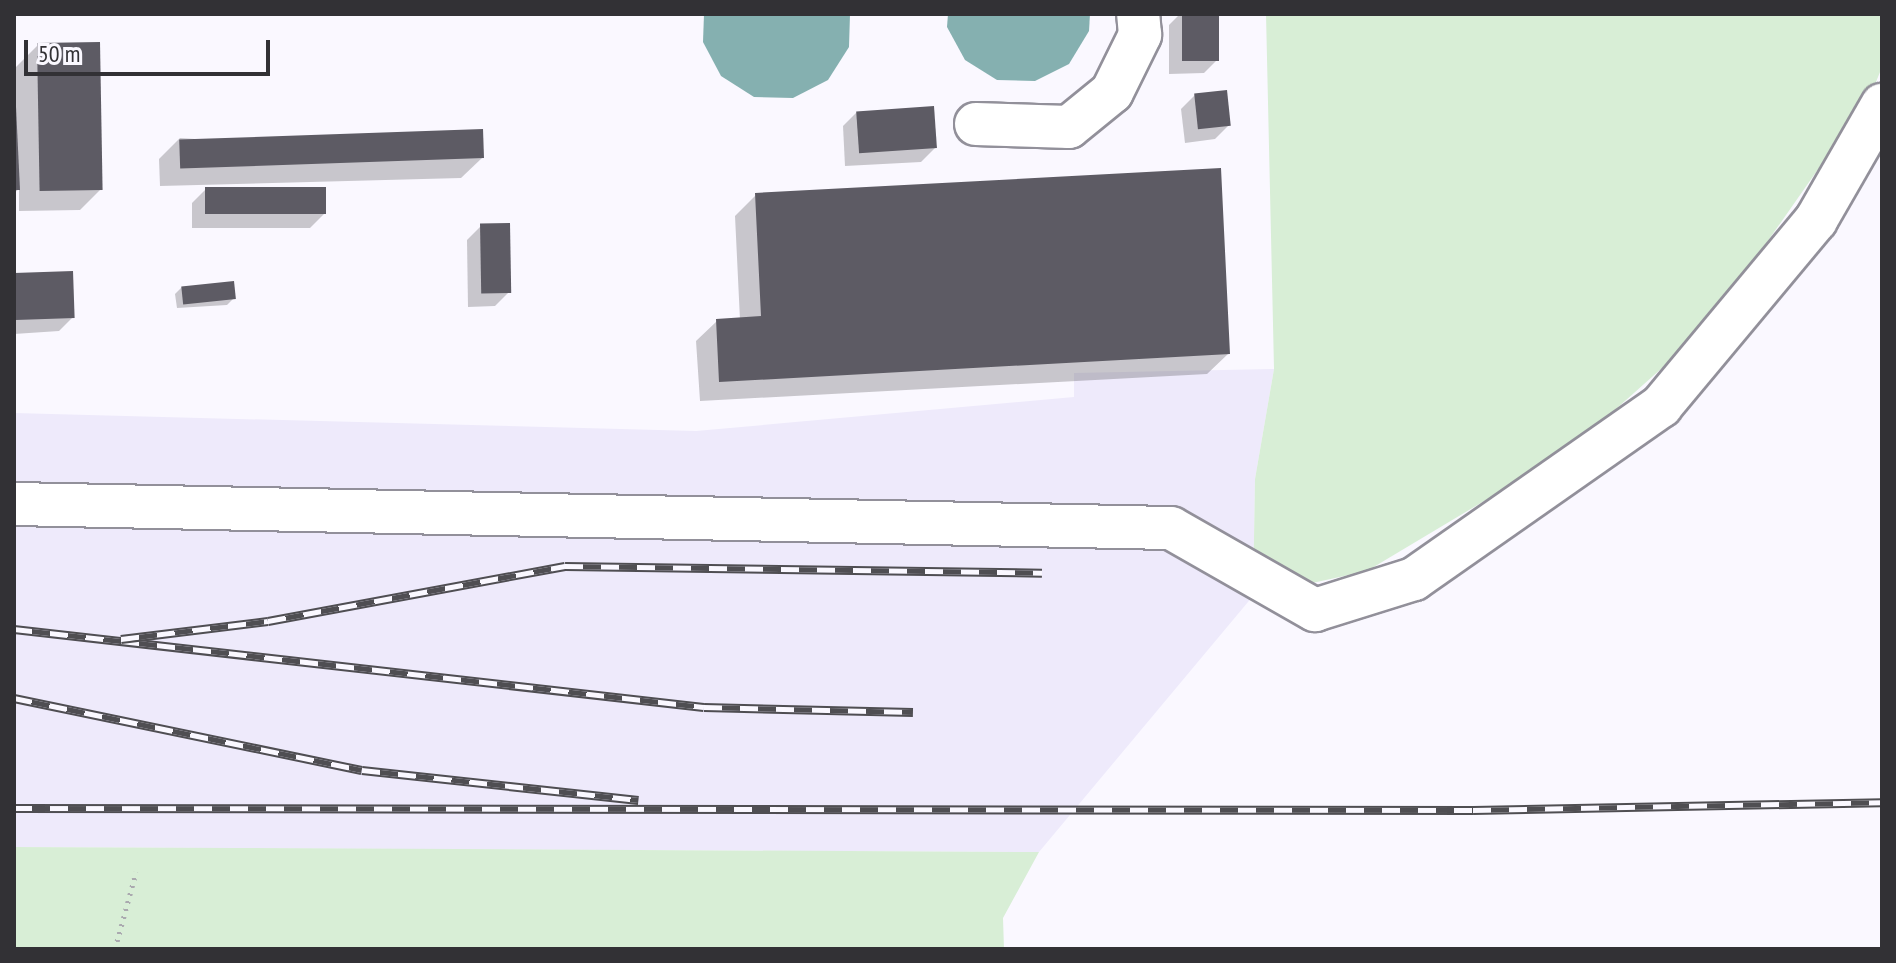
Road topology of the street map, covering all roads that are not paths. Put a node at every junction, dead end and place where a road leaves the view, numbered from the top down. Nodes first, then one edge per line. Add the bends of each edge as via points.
1 (1138, 14) edge
2 (1882, 105) edge
3 (976, 124) dead end
4 (14, 504) edge

1 - 3 lane via 1140,35 1112,92 1069,127
2 - 4 lane via 1816,220 1661,406 1414,579 1315,610 1171,528

